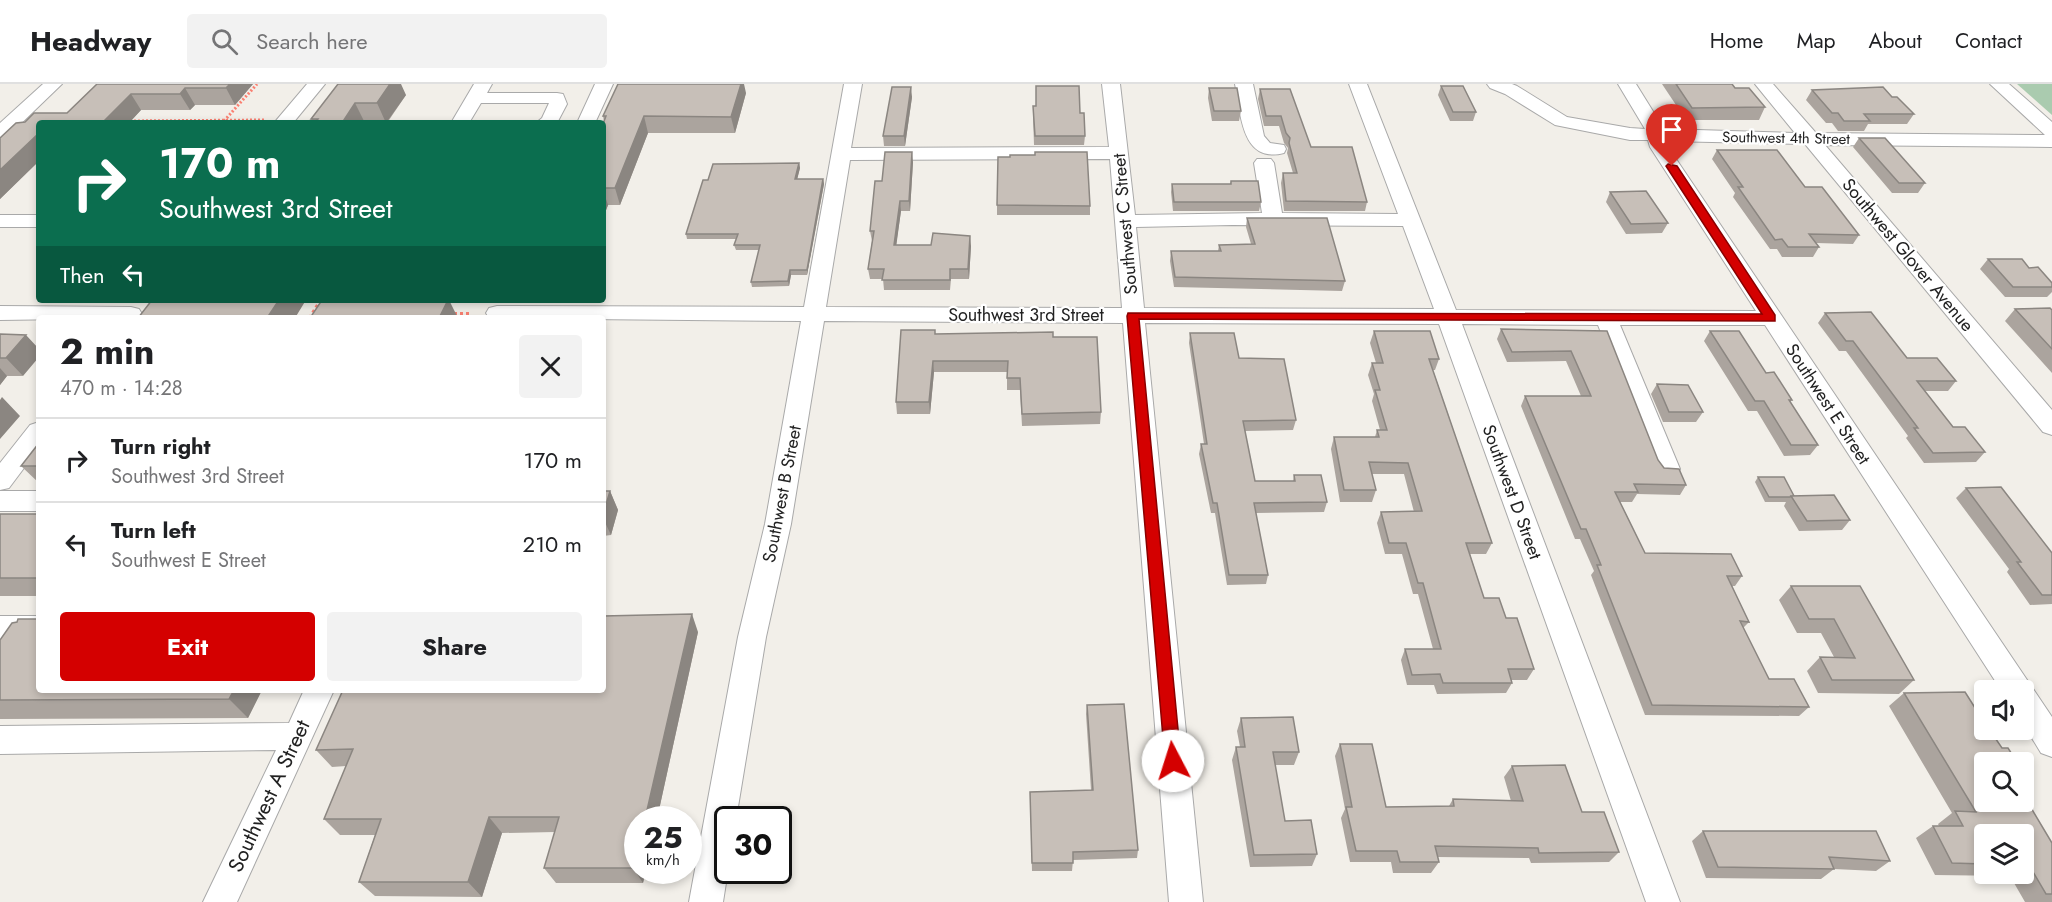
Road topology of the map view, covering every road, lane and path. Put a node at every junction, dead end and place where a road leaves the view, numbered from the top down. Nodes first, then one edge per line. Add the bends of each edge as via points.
1 (53, 84) edge
2 (257, 84) edge
3 (316, 84) edge
4 (604, 84) edge
5 (853, 84) edge
6 (1111, 84) edge
7 (1244, 84) edge
8 (1358, 84) edge
9 (1496, 84) edge
10 (1627, 84) edge
11 (1764, 84) edge
12 (1999, 84) edge
13 (479, 91) edge
14 (225, 120) edge
15 (278, 120) edge
16 (462, 120) edge
17 (550, 120) edge
18 (587, 120) edge
19 (2052, 132) edge
20 (0, 133) edge
21 (1655, 135) junction
22 (1810, 139) junction
23 (2052, 141) edge
24 (1119, 153) junction
25 (842, 154) junction
26 (1411, 220) junction
27 (0, 221) edge
28 (1125, 221) junction
29 (1273, 221) junction
30 (36, 222) edge
31 (498, 310) edge
32 (134, 311) edge
33 (0, 313) edge
34 (323, 314) edge
35 (448, 314) edge
36 (471, 314) dead end
37 (317, 315) edge
38 (814, 315) junction
39 (1133, 316) junction
40 (1448, 317) junction
41 (1606, 317) junction
42 (1771, 318) junction
43 (2052, 426) edge
44 (36, 435) edge
45 (1666, 469) edge
46 (0, 481) edge
47 (0, 501) edge
48 (36, 501) edge
49 (0, 628) edge
50 (36, 628) edge
51 (2010, 680) edge
52 (318, 693) edge
53 (2034, 715) edge
54 (298, 736) junction
55 (0, 740) edge
56 (2052, 743) edge
57 (220, 902) edge
58 (706, 902) edge
59 (1186, 902) edge
60 (1663, 902) edge

1 - 20 street
2 - 14 path
3 - 15 street
4 - 18 street
5 - 25 street, Southwest B Street
6 - 24 street, Southwest C Street
7 - 29 street via 1255,138 1270,156
8 - 26 street, Southwest D Street
9 - 21 street, Southwest 4th Street via 1561,121 1612,132
10 - 21 street, Southwest E Street via 1654,126
11 - 22 street, Southwest Glover Avenue
12 - 19 street
13 - 16 street
13 - 17 street via 556,98 558,104
21 - 22 street, Southwest 4th Street
21 - 42 street, Southwest E Street via 1659,147
22 - 23 street, Southwest 4th Street
22 - 43 street, Southwest Glover Avenue
24 - 25 street
24 - 28 street, Southwest C Street
25 - 38 street, Southwest B Street
26 - 29 street
26 - 40 street, Southwest D Street
27 - 30 street
28 - 29 street
28 - 39 street, Southwest C Street
31 - 38 street, Southwest 3rd Street
32 - 33 street
34 - 37 path
35 - 36 path
38 - 39 street, Southwest 3rd Street
38 - 58 street, Southwest B Street
39 - 40 street, Southwest 3rd Street
39 - 59 street, Southwest C Street
40 - 41 street, Southwest 3rd Street
40 - 60 street, Southwest D Street
41 - 42 street, Southwest 3rd Street
41 - 45 street
42 - 51 street, Southwest E Street
44 - 46 street
47 - 48 street
49 - 50 street
52 - 54 street, Southwest A Street
53 - 56 street
54 - 55 street
54 - 57 street, Southwest A Street

